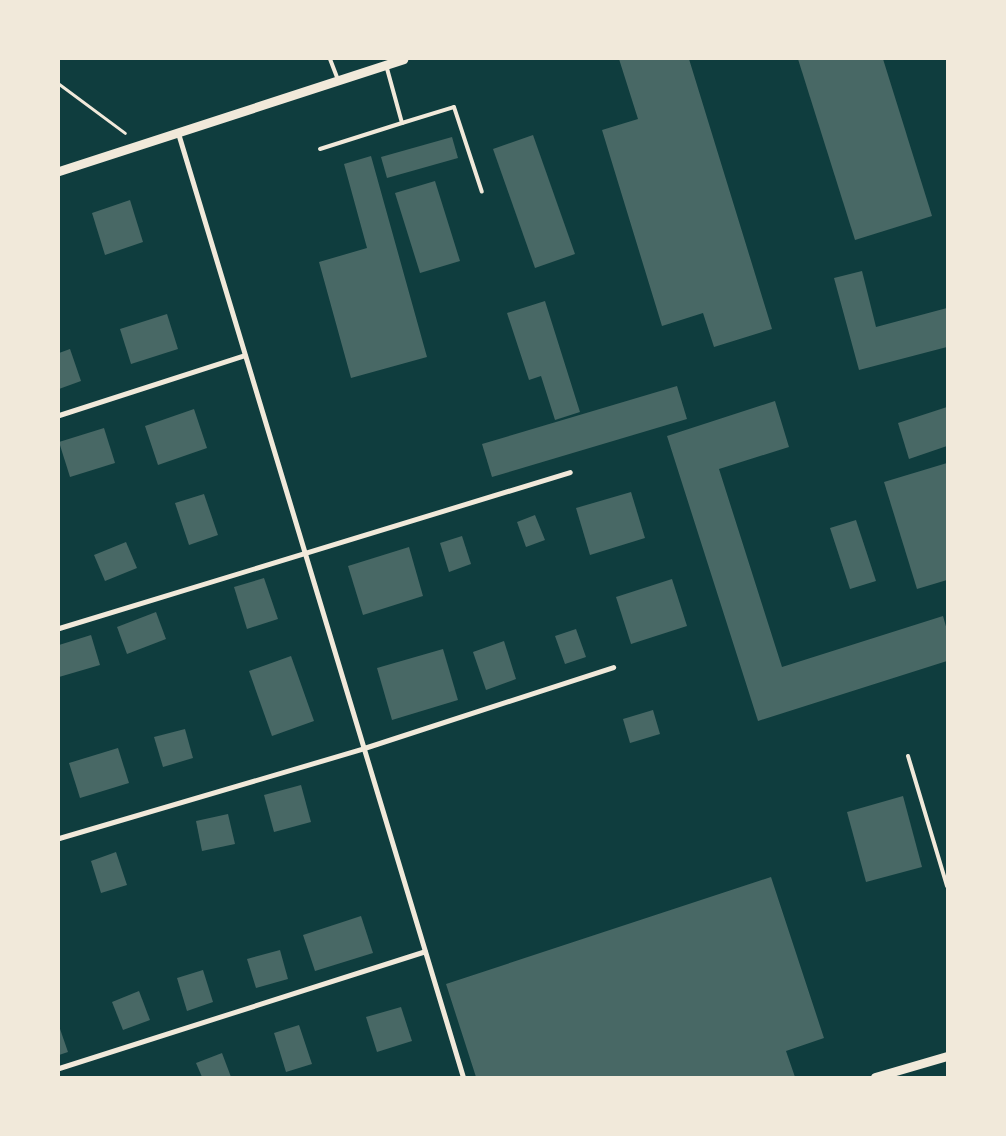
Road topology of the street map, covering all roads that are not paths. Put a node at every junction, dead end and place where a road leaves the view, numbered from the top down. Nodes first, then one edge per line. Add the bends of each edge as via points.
1 (330, 59) edge
2 (403, 59) edge
3 (386, 64) junction
4 (338, 80) junction
5 (402, 123) junction
6 (178, 133) junction
7 (320, 149) dead end
8 (59, 171) edge
9 (482, 192) dead end
10 (245, 355) junction
11 (59, 415) edge
12 (570, 472) dead end
13 (305, 554) junction
14 (59, 628) edge
15 (613, 667) dead end
16 (364, 748) junction
17 (908, 756) dead end
18 (59, 838) edge
19 (947, 886) edge
20 (425, 951) junction
21 (947, 1056) edge
22 (59, 1068) edge
23 (464, 1077) edge
24 (875, 1077) edge

1 - 4 lane
2 - 3 street
3 - 4 street
3 - 5 lane
4 - 6 street
5 - 7 lane
5 - 9 lane via 454,107
6 - 8 street
6 - 10 street
10 - 11 street
10 - 13 street
12 - 13 street
13 - 14 street
13 - 16 street
15 - 16 street
16 - 18 street
16 - 20 street
17 - 19 lane
20 - 22 street
20 - 23 street
21 - 24 street

